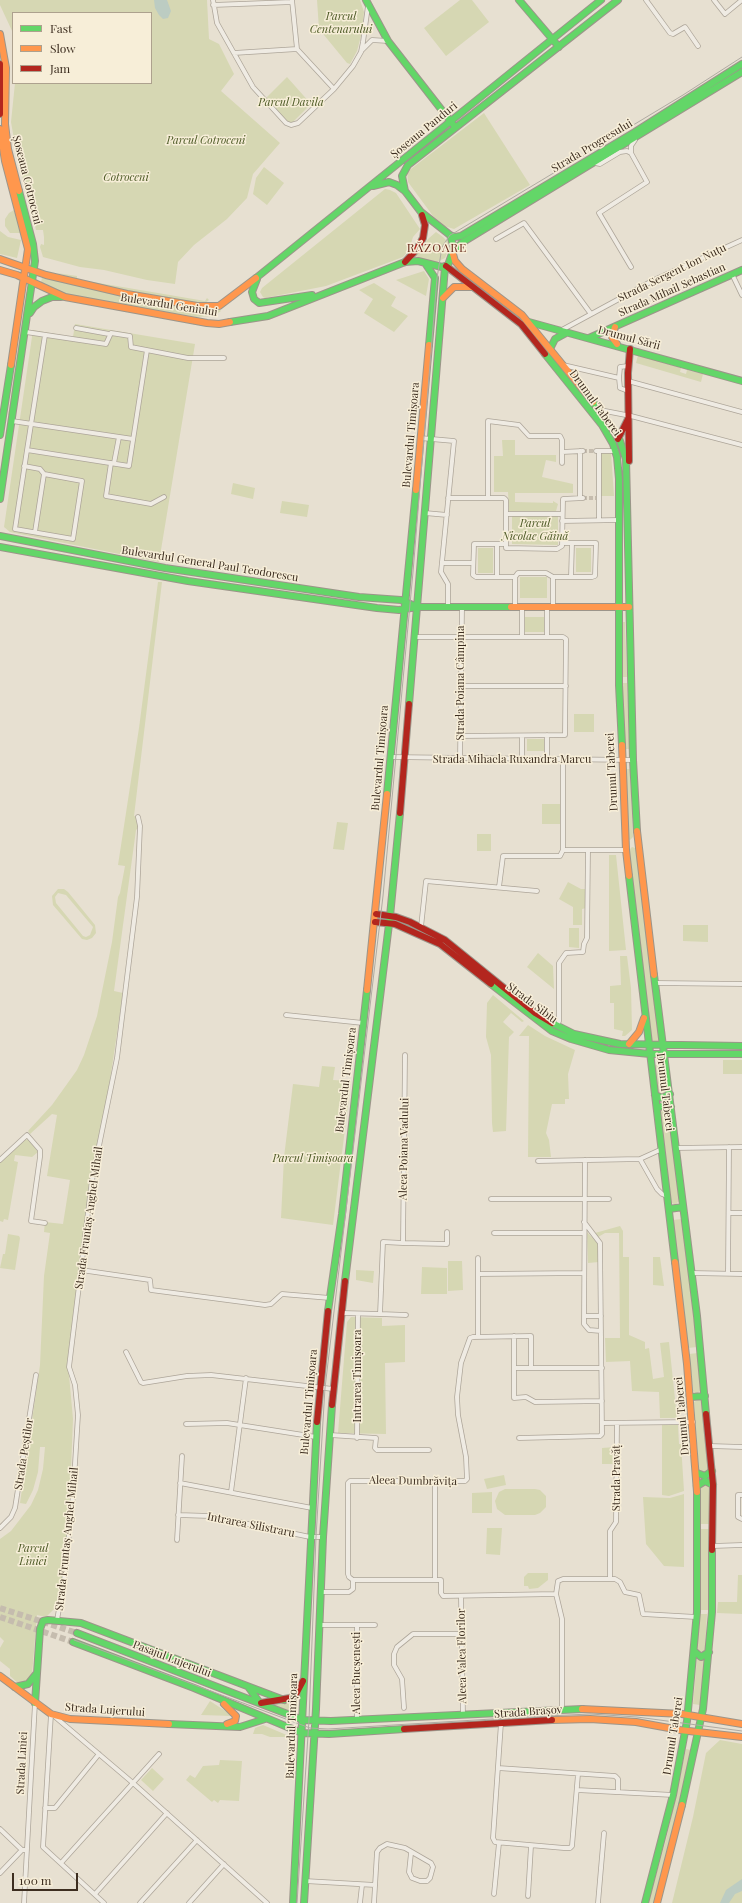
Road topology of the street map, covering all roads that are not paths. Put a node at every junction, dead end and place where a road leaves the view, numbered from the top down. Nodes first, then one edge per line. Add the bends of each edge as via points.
1 (519, 0) edge
2 (601, 0) edge
3 (618, 0) edge
4 (646, 0) edge
5 (714, 0) edge
6 (742, 0) edge
7 (292, 1) edge
8 (213, 2) edge
9 (367, 2) edge
10 (0, 34) edge
11 (553, 40) junction
12 (388, 41) junction
13 (698, 46) dead end
14 (558, 47) junction
15 (297, 49) junction
16 (361, 52) junction
17 (234, 53) junction
18 (0, 64) edge
19 (742, 64) edge
20 (742, 72) edge
21 (334, 89) junction
22 (0, 114) edge
23 (667, 115) junction
24 (451, 121) junction
25 (456, 127) junction
26 (0, 129) edge
27 (636, 138) junction
28 (630, 153) junction
29 (594, 163) junction
30 (368, 188) junction
31 (405, 191) junction
32 (421, 212) junction
33 (450, 235) junction
34 (496, 239) dead end
35 (742, 240) edge
36 (453, 252) junction
37 (0, 259) edge
38 (405, 262) junction
39 (425, 263) junction
40 (445, 266) junction
41 (25, 267) junction
42 (631, 267) dead end
43 (0, 270) edge
44 (742, 270) edge
45 (35, 271) junction
46 (732, 274) junction
47 (260, 275) junction
48 (24, 278) junction
49 (33, 282) junction
50 (472, 287) junction
51 (328, 292) junction
52 (742, 295) edge
53 (65, 298) junction
54 (442, 298) junction
55 (511, 314) junction
56 (591, 314) junction
57 (28, 317) junction
58 (528, 321) junction
59 (615, 327) junction
60 (76, 328) dead end
61 (560, 331) junction
62 (26, 332) junction
63 (567, 333) junction
64 (109, 334) junction
65 (45, 335) junction
66 (589, 338) junction
67 (618, 345) junction
68 (550, 349) junction
69 (630, 349) junction
70 (147, 350) junction
71 (224, 358) dead end
72 (563, 365) junction
73 (628, 366) junction
74 (619, 378) junction
75 (628, 381) junction
76 (742, 381) edge
77 (628, 390) junction
78 (600, 410) junction
79 (742, 412) edge
80 (627, 415) junction
81 (12, 421) junction
82 (31, 423) junction
83 (0, 435) edge
84 (119, 437) junction
85 (420, 438) junction
86 (619, 438) junction
87 (134, 439) junction
88 (431, 439) junction
89 (613, 444) junction
90 (742, 445) edge
91 (27, 450) junction
92 (616, 451) junction
93 (562, 452) junction
94 (113, 463) junction
95 (562, 463) dead end
96 (24, 466) junction
97 (44, 474) junction
98 (628, 488) junction
99 (164, 497) dead end
100 (448, 498) junction
101 (488, 498) junction
102 (0, 499) edge
103 (425, 513) junction
104 (506, 514) junction
105 (562, 514) junction
106 (447, 515) junction
107 (599, 520) junction
108 (619, 520) junction
109 (562, 521) junction
110 (619, 531) junction
111 (629, 531) junction
112 (35, 532) junction
113 (0, 536) edge
114 (562, 543) junction
115 (572, 543) junction
116 (497, 544) junction
117 (505, 544) junction
118 (0, 547) edge
119 (442, 563) junction
120 (473, 563) junction
121 (497, 577) junction
122 (515, 577) junction
123 (553, 577) junction
124 (571, 577) junction
125 (405, 602) junction
126 (417, 607) junction
127 (448, 607) junction
128 (462, 607) junction
129 (515, 607) junction
130 (522, 607) junction
131 (550, 607) junction
132 (619, 607) junction
133 (630, 607) junction
134 (387, 609) junction
135 (404, 610) junction
136 (403, 625) junction
137 (415, 637) junction
138 (461, 637) junction
139 (522, 637) junction
140 (547, 637) junction
141 (461, 686) junction
142 (566, 686) junction
143 (460, 736) junction
144 (522, 736) junction
145 (547, 736) junction
146 (390, 758) junction
147 (405, 759) junction
148 (460, 759) junction
149 (522, 760) junction
150 (547, 760) junction
151 (563, 760) junction
152 (621, 760) junction
153 (633, 760) junction
154 (138, 817) dead end
155 (638, 844) junction
156 (626, 847) junction
157 (563, 850) junction
158 (588, 850) junction
159 (499, 887) junction
160 (537, 891) dead end
161 (376, 914) junction
162 (390, 916) junction
163 (375, 922) junction
164 (390, 924) junction
165 (421, 927) junction
166 (656, 983) junction
167 (742, 984) edge
168 (645, 1012) junction
169 (286, 1015) dead end
170 (363, 1023) junction
171 (376, 1024) junction
172 (556, 1026) junction
173 (628, 1044) junction
174 (649, 1045) junction
175 (664, 1045) junction
176 (742, 1046) edge
177 (650, 1054) junction
178 (742, 1054) edge
179 (405, 1055) dead end
180 (665, 1055) junction
181 (670, 1094) junction
182 (655, 1095) junction
183 (671, 1107) junction
184 (657, 1108) junction
185 (352, 1118) junction
186 (364, 1119) junction
187 (729, 1147) junction
188 (742, 1147) edge
189 (676, 1148) junction
190 (662, 1149) junction
191 (640, 1159) junction
192 (0, 1160) edge
193 (585, 1160) junction
194 (538, 1161) dead end
195 (667, 1196) junction
196 (584, 1199) junction
197 (609, 1199) dead end
198 (491, 1200) dead end
199 (683, 1207) junction
200 (669, 1209) junction
201 (728, 1213) junction
202 (742, 1213) edge
203 (584, 1222) junction
204 (45, 1223) dead end
205 (340, 1231) junction
206 (350, 1232) junction
207 (447, 1232) dead end
208 (494, 1233) dead end
209 (584, 1233) junction
210 (403, 1243) junction
211 (478, 1258) dead end
212 (81, 1270) junction
213 (584, 1273) junction
214 (692, 1273) junction
215 (478, 1274) junction
216 (728, 1274) junction
217 (742, 1274) edge
218 (330, 1298) junction
219 (328, 1311) junction
220 (342, 1312) junction
221 (358, 1314) junction
222 (380, 1314) junction
223 (406, 1315) dead end
224 (584, 1316) junction
225 (601, 1316) junction
226 (601, 1331) junction
227 (514, 1336) junction
228 (478, 1337) junction
229 (126, 1352) dead end
230 (514, 1368) junction
231 (531, 1368) junction
232 (602, 1368) junction
233 (36, 1375) dead end
234 (246, 1378) junction
235 (320, 1387) junction
236 (333, 1389) junction
237 (705, 1396) junction
238 (691, 1397) junction
239 (602, 1401) junction
240 (693, 1422) junction
241 (602, 1423) junction
242 (617, 1423) junction
243 (186, 1424) dead end
244 (240, 1425) junction
245 (330, 1435) junction
246 (316, 1437) junction
247 (357, 1438) junction
248 (519, 1438) dead end
249 (710, 1446) junction
250 (742, 1447) edge
251 (429, 1450) dead end
252 (182, 1456) dead end
253 (712, 1471) junction
254 (697, 1473) junction
255 (435, 1482) junction
256 (180, 1483) junction
257 (713, 1485) junction
258 (697, 1486) junction
259 (232, 1492) junction
260 (742, 1495) edge
261 (312, 1508) junction
262 (178, 1515) junction
263 (742, 1519) edge
264 (0, 1528) edge
265 (310, 1536) junction
266 (323, 1537) junction
267 (177, 1540) dead end
268 (713, 1546) junction
269 (742, 1546) edge
270 (610, 1579) junction
271 (353, 1580) junction
272 (435, 1580) junction
273 (321, 1592) junction
274 (556, 1594) junction
275 (461, 1596) junction
276 (696, 1616) junction
277 (60, 1620) junction
278 (319, 1625) junction
279 (357, 1625) junction
280 (375, 1625) dead end
281 (77, 1633) tunnel mouth
282 (462, 1634) junction
283 (73, 1642) tunnel mouth
284 (694, 1651) junction
285 (709, 1652) junction
286 (37, 1673) junction
287 (0, 1676) edge
288 (304, 1676) junction
289 (15, 1687) junction
290 (249, 1688) junction
291 (220, 1700) junction
292 (284, 1700) junction
293 (35, 1703) junction
294 (260, 1703) junction
295 (404, 1708) dead end
296 (562, 1709) junction
297 (51, 1714) junction
298 (463, 1715) junction
299 (688, 1715) junction
300 (702, 1717) junction
301 (265, 1719) junction
302 (303, 1720) junction
303 (357, 1720) junction
304 (315, 1721) junction
305 (501, 1723) junction
306 (742, 1724) edge
307 (221, 1726) junction
308 (686, 1730) junction
309 (699, 1732) junction
310 (302, 1733) junction
311 (314, 1734) junction
312 (742, 1737) edge
313 (99, 1754) junction
314 (159, 1754) dead end
315 (498, 1768) junction
316 (578, 1774) junction
317 (133, 1783) junction
318 (577, 1790) junction
319 (618, 1792) junction
320 (673, 1795) junction
321 (45, 1808) junction
322 (167, 1814) junction
323 (0, 1829) edge
324 (604, 1833) dead end
325 (197, 1840) junction
326 (499, 1843) junction
327 (531, 1846) junction
328 (25, 1850) junction
329 (410, 1853) junction
330 (296, 1857) junction
331 (306, 1858) junction
332 (61, 1863) junction
333 (224, 1864) junction
334 (0, 1873) edge
335 (305, 1881) junction
336 (362, 1884) junction
337 (375, 1885) junction
338 (95, 1894) junction
339 (494, 1894) dead end
340 (528, 1896) dead end
341 (24, 1903) edge
342 (104, 1903) edge
343 (140, 1903) edge
344 (189, 1903) edge
345 (267, 1903) edge
346 (293, 1903) edge
347 (304, 1903) edge
348 (360, 1903) edge
349 (374, 1903) edge
350 (598, 1903) edge
351 (645, 1903) edge
352 (657, 1903) edge

1 - 11 main road
2 - 11 main road, Șoseaua Panduri
3 - 14 main road, Șoseaua Panduri
4 - 13 street via 670,33 673,34 685,27
5 - 6 street via 725,14
7 - 8 street
7 - 15 street
8 - 17 street via 216,23
9 - 12 main road
9 - 16 street via 366,32
10 - 45 main road, Șoseaua Cotroceni via 6,68 5,124 8,149 33,244
11 - 14 main road
11 - 24 main road, Șoseaua Panduri
12 - 16 street via 372,40
12 - 24 main road
14 - 25 main road, Șoseaua Panduri
15 - 17 street
15 - 21 street
16 - 21 street
17 - 21 street via 256,91 286,123 291,125 298,123
18 - 22 main road
19 - 23 main road, Strada Progresului
20 - 23 main road, Strada Progresului
23 - 27 main road, Strada Progresului
23 - 33 main road, Strada Progresului via 461,236
24 - 25 main road
24 - 30 main road, Șoseaua Panduri
25 - 31 main road, Șoseaua Panduri via 404,169 402,181
26 - 41 main road, Șoseaua Cotroceni via 5,161 27,243
27 - 28 street
27 - 29 main road, Strada Progresului
28 - 29 street via 620,152 600,164
28 - 42 street via 647,182 599,213
29 - 36 main road, Strada Progresului via 463,242
30 - 31 main road via 389,182
30 - 47 main road, Șoseaua Panduri
31 - 32 main road
32 - 33 main road
32 - 38 main road via 425,225 423,238
33 - 36 main road, Drumul Taberei
34 - 56 street via 523,222
35 - 56 street, Strada Sergent Ion Nuțu via 654,280
36 - 40 main road
36 - 58 main road, Drumul Taberei via 455,261 462,269
37 - 41 main road, Bulevardul Geniului
38 - 39 main road, Bulevardul Geniului
38 - 51 main road, Bulevardul Geniului
39 - 40 main road, Bulevardul Geniului
39 - 85 main road, Bulevardul Timișoara via 435,278
40 - 50 main road
40 - 54 main road, Bulevardul Timișoara
41 - 45 main road, Bulevardul Geniului
41 - 48 main road, Șoseaua Cotroceni
43 - 48 main road, Bulevardul Geniului
44 - 46 main road, Strada Mihail Sebastian
45 - 47 main road, Bulevardul Geniului via 127,294 212,307 225,302
45 - 49 main road, Șoseaua Cotroceni
46 - 52 street
46 - 59 main road, Strada Mihail Sebastian
47 - 51 main road via 252,292 254,299 259,303
48 - 49 main road, Bulevardul Geniului
48 - 83 main road, Șoseaua Cotroceni
49 - 53 main road, Bulevardul Geniului
49 - 57 main road, Șoseaua Cotroceni
50 - 54 main road via 454,287
50 - 55 main road
51 - 53 main road, Bulevardul Geniului via 263,318 215,324
53 - 57 main road via 52,297 42,301 34,307
54 - 88 main road, Bulevardul Timișoara
55 - 58 main road, Drumul Sării
55 - 89 main road, Drumul Taberei via 569,382 602,425
56 - 61 street, Strada Sergent Ion Nuțu
57 - 62 main road, Șoseaua Cotroceni
58 - 61 main road, Drumul Sării
58 - 68 main road, Drumul Taberei
59 - 66 main road, Strada Mihail Sebastian
59 - 67 main road via 612,337
60 - 64 street
61 - 63 main road, Drumul Sării
62 - 65 street
62 - 81 main road, Șoseaua Cotroceni
63 - 66 main road, Drumul Sării
63 - 68 main road via 555,339
64 - 65 street via 106,344
64 - 70 street via 112,332 129,335 130,347
65 - 82 street
66 - 67 main road, Drumul Sării
67 - 69 main road, Drumul Sării
68 - 72 main road, Drumul Taberei
69 - 73 main road
69 - 76 main road, Drumul Sării
70 - 71 street via 188,358
70 - 87 street
72 - 74 street
72 - 78 main road, Drumul Taberei
73 - 74 street via 620,367
73 - 75 main road
74 - 77 street via 620,388
75 - 77 main road
75 - 79 street
77 - 80 main road
78 - 80 street
78 - 86 main road, Drumul Taberei
80 - 86 main road
80 - 90 street
80 - 98 main road
81 - 82 street
81 - 102 main road, Șoseaua Cotroceni
82 - 84 street
82 - 91 street
84 - 87 street
84 - 94 street
85 - 88 street
85 - 125 main road, Bulevardul Timișoara
86 - 89 main road
86 - 98 main road, Drumul Taberei via 626,459
87 - 94 street via 129,466
88 - 100 street via 454,441
88 - 103 main road, Bulevardul Timișoara
89 - 92 main road, Drumul Taberei
91 - 94 street
91 - 96 street
92 - 107 street via 598,451
92 - 108 main road, Drumul Taberei via 619,472
93 - 95 street
93 - 101 street via 560,436 529,436 519,425 488,421
93 - 105 street via 582,451 581,498 564,498
94 - 99 street via 106,496 151,504
96 - 97 street via 40,469
96 - 112 street via 15,529
97 - 112 street
97 - 112 street via 82,481 73,539
98 - 111 main road, Drumul Taberei
100 - 101 street
100 - 106 street
101 - 104 street via 505,498
103 - 106 street
103 - 126 main road, Bulevardul Timișoara
104 - 105 street
104 - 117 street
105 - 109 street
106 - 119 street
107 - 108 street
107 - 109 street
108 - 110 main road, Drumul Taberei
109 - 114 street
110 - 111 main road
110 - 132 main road, Drumul Taberei
111 - 133 main road, Drumul Taberei
113 - 125 main road, Bulevardul General Paul Teodorescu via 168,569
114 - 115 street
114 - 117 street via 561,548 557,550 508,549
115 - 124 street
115 - 124 street via 596,543 596,568 594,577
116 - 117 street
116 - 120 street via 474,544
116 - 121 street
118 - 134 main road, Bulevardul General Paul Teodorescu via 188,581
119 - 120 street
119 - 127 street via 441,574 448,585
120 - 121 street via 474,577
121 - 122 street
122 - 123 street via 520,573 546,572
122 - 129 street
123 - 124 street
123 - 131 street
125 - 126 main road, Bulevardul General Paul Teodorescu
125 - 135 main road, Bulevardul Timișoara
126 - 127 main road, Bulevardul General Paul Teodorescu
126 - 135 main road, Bulevardul General Paul Teodorescu
126 - 137 main road, Bulevardul Timișoara
127 - 128 main road, Bulevardul General Paul Teodorescu
128 - 129 main road, Bulevardul General Paul Teodorescu
128 - 138 street, Strada Poiana Câmpina
129 - 130 main road, Bulevardul General Paul Teodorescu
130 - 131 main road, Bulevardul General Paul Teodorescu
130 - 139 street
131 - 132 main road, Bulevardul General Paul Teodorescu
131 - 140 street
132 - 133 main road, Bulevardul General Paul Teodorescu
132 - 152 main road, Drumul Taberei
133 - 153 main road, Drumul Taberei
134 - 135 main road, Bulevardul General Paul Teodorescu
134 - 136 main road via 398,616
135 - 136 main road, Bulevardul Timișoara
136 - 146 main road, Bulevardul Timișoara
137 - 138 street
137 - 147 main road, Bulevardul Timișoara
138 - 139 street
138 - 141 street, Strada Poiana Câmpina
139 - 140 street
140 - 142 street via 566,639
141 - 142 street
141 - 143 street, Strada Poiana Câmpina
142 - 145 street via 566,733
143 - 144 street
143 - 148 street, Strada Poiana Câmpina
144 - 145 street
144 - 149 street
145 - 150 street
146 - 147 street, Strada Mihaela Ruxandra Marcu
146 - 161 main road, Bulevardul Timișoara
147 - 148 street, Strada Mihaela Ruxandra Marcu
147 - 162 main road, Bulevardul Timișoara
148 - 149 street, Strada Mihaela Ruxandra Marcu
149 - 150 street, Strada Mihaela Ruxandra Marcu
150 - 151 street, Strada Mihaela Ruxandra Marcu
151 - 152 street, Strada Mihaela Ruxandra Marcu
151 - 157 street
152 - 153 street, Strada Mihaela Ruxandra Marcu
152 - 156 main road, Drumul Taberei
153 - 155 main road, Drumul Taberei
154 - 212 street, Strada Fruntaș Anghel Mihail via 140,826 137,897 117,1058 95,1167
155 - 156 main road
155 - 166 main road, Drumul Taberei
156 - 158 street
156 - 168 main road, Drumul Taberei
157 - 158 street
157 - 159 street via 560,856 503,856
158 - 172 street via 587,936 583,952 566,953 559,963 559,1021
159 - 160 street
159 - 165 street via 426,881
161 - 162 main road, Strada Sibiu
161 - 163 main road, Bulevardul Timișoara
162 - 164 main road, Bulevardul Timișoara
162 - 165 main road, Strada Sibiu
163 - 164 main road, Strada Sibiu
163 - 170 main road, Bulevardul Timișoara
164 - 171 main road, Bulevardul Timișoara
164 - 177 main road, Strada Sibiu via 409,929 440,944 532,1017 561,1035 595,1047
165 - 172 main road, Strada Sibiu via 457,948 535,1013
166 - 167 street
166 - 175 main road, Drumul Taberei
168 - 173 main road via 639,1032
168 - 174 main road, Drumul Taberei
169 - 170 street
170 - 171 main road
170 - 185 main road, Bulevardul Timișoara
171 - 186 main road, Bulevardul Timișoara
172 - 173 main road, Strada Sibiu via 583,1037
173 - 174 main road, Strada Sibiu
174 - 175 main road, Strada Sibiu
174 - 177 main road, Drumul Taberei
175 - 176 main road, Strada Sibiu
175 - 180 main road, Drumul Taberei
177 - 180 main road, Strada Sibiu
177 - 182 main road, Drumul Taberei
178 - 180 main road, Strada Sibiu
179 - 210 street, Aleea Poiana Vadului
180 - 181 main road, Drumul Taberei
181 - 182 main road via 662,1098
181 - 183 main road, Drumul Taberei
182 - 184 main road, Drumul Taberei
183 - 184 main road via 665,1105
183 - 189 main road, Drumul Taberei
184 - 190 main road, Drumul Taberei
185 - 186 main road
185 - 205 main road, Bulevardul Timișoara
186 - 206 main road, Bulevardul Timișoara
187 - 188 street
187 - 189 street
187 - 201 street
189 - 199 main road, Drumul Taberei
190 - 191 street
190 - 195 main road, Drumul Taberei
191 - 193 street
191 - 195 street via 657,1189
192 - 204 street via 27,1135 40,1150 31,1221
193 - 194 street
193 - 196 street
195 - 200 main road, Drumul Taberei
196 - 197 street
196 - 198 street
196 - 203 street
199 - 200 main road
199 - 214 main road, Drumul Taberei
200 - 238 main road, Drumul Taberei
201 - 202 street
201 - 216 street
203 - 209 street
203 - 225 street via 600,1243
205 - 206 main road
205 - 218 main road, Bulevardul Timișoara
206 - 220 main road, Bulevardul Timișoara
207 - 210 street via 447,1244
208 - 209 street
209 - 213 street
210 - 222 street via 383,1242
211 - 215 street
212 - 218 street via 150,1280 151,1290 265,1305 271,1304 282,1294
212 - 277 street, Strada Fruntaș Anghel Mihail via 69,1368 75,1385 78,1414 73,1496
213 - 215 street
213 - 224 street
214 - 216 street
214 - 237 main road, Drumul Taberei
215 - 228 street
216 - 217 street
218 - 219 main road, Bulevardul Timișoara
219 - 220 main road
219 - 235 main road, Bulevardul Timișoara
220 - 221 street
220 - 236 main road, Bulevardul Timișoara
221 - 222 street
221 - 247 street, Intrarea Timișoara
222 - 223 street
224 - 225 street
224 - 226 street via 586,1328
225 - 226 street
226 - 232 street
227 - 228 street
227 - 230 street
227 - 231 street via 531,1336
228 - 255 street, Aleea Dumbrăvița via 471,1337 468,1341 458,1385 458,1416 467,1479
229 - 234 street via 141,1382 201,1375
230 - 231 street
230 - 239 street via 514,1398 526,1397 535,1402
231 - 232 street
232 - 239 street
233 - 264 street, Strada Peștilor via 16,1508
234 - 235 street
234 - 244 street
235 - 236 street
235 - 246 main road, Bulevardul Timișoara
236 - 245 main road, Bulevardul Timișoara
237 - 238 main road
237 - 249 main road, Drumul Taberei
238 - 240 main road, Drumul Taberei
239 - 241 street
240 - 242 street
240 - 254 main road, Drumul Taberei
241 - 242 street
241 - 248 street, Strada Pravăț via 601,1436
242 - 270 street, Strada Pravăț via 616,1522 610,1531
243 - 244 street
244 - 246 street
244 - 259 street
245 - 247 street
245 - 266 main road, Bulevardul Timișoara
246 - 261 main road, Bulevardul Timișoara
247 - 251 street via 376,1438 377,1450
249 - 250 street
249 - 253 main road, Drumul Taberei
252 - 256 street
253 - 254 main road via 705,1476
253 - 257 main road, Drumul Taberei
254 - 258 main road, Drumul Taberei
255 - 271 street, Aleea Dumbrăvița via 421,1480 348,1483 348,1574
255 - 272 street, Aleea Valea Florilor
256 - 259 street
256 - 262 street
257 - 258 main road via 705,1481
257 - 268 main road, Drumul Taberei
258 - 276 main road, Drumul Taberei
259 - 261 street
260 - 263 street via 738,1495 738,1517
261 - 265 main road, Bulevardul Timișoara
262 - 265 street, Intrarea Silistraru via 210,1516
262 - 267 street
265 - 266 street, Intrarea Silistraru
265 - 288 main road, Bulevardul Timișoara
266 - 273 main road, Bulevardul Timișoara
268 - 269 street
268 - 285 main road, Drumul Taberei
270 - 274 street via 560,1580
270 - 276 street via 619,1581 625,1592 639,1595 643,1614
271 - 272 street
271 - 273 street via 352,1592
272 - 275 street, Aleea Valea Florilor via 440,1580 443,1596
273 - 278 main road, Bulevardul Timișoara
274 - 275 street, Aleea Valea Florilor
274 - 296 street via 562,1620
275 - 282 street, Aleea Valea Florilor
276 - 284 main road, Drumul Taberei
277 - 286 main road, Strada Liniei via 45,1620 41,1624
277 - 290 main road via 81,1623
278 - 279 street, Aleea Bucșenești
278 - 304 main road, Bulevardul Timișoara
279 - 280 street, Aleea Bucșenești
279 - 303 street, Aleea Bucșenești
281 - 294 main road, Pasajul Lujerului
282 - 295 street via 413,1634 397,1647 394,1665 402,1679
282 - 298 street, Aleea Valea Florilor
283 - 291 main road, Pasajul Lujerului
284 - 285 main road via 701,1657
284 - 299 main road, Drumul Taberei
285 - 300 main road, Drumul Taberei
286 - 289 main road via 28,1684
286 - 293 main road, Strada Liniei
287 - 289 main road, Strada Lujerului
288 - 292 main road via 296,1694
288 - 302 main road, Bulevardul Timișoara
289 - 293 main road, Strada Lujerului
290 - 292 main road
290 - 294 main road
291 - 301 main road, Pasajul Lujerului
291 - 307 main road via 236,1716 232,1723
292 - 294 main road
293 - 297 main road, Strada Lujerului
293 - 328 street, Strada Liniei
294 - 302 main road
296 - 298 main road, Strada Brașov
296 - 299 main road, Strada Brașov via 652,1711
297 - 307 main road, Strada Lujerului via 91,1721
297 - 313 street
297 - 321 street
298 - 303 main road, Strada Brașov
299 - 300 main road, Strada Brașov
299 - 308 main road, Drumul Taberei
300 - 306 main road, Strada Brașov
300 - 309 main road, Drumul Taberei
301 - 307 main road, Strada Lujerului via 244,1726
301 - 310 main road
302 - 304 main road
302 - 310 main road, Bulevardul Timișoara
303 - 304 main road, Strada Brașov
304 - 311 main road, Bulevardul Timișoara
305 - 308 main road, Strada Brașov via 606,1719
305 - 311 main road, Strada Brașov
305 - 315 street
308 - 309 main road, Strada Brașov
308 - 320 main road, Drumul Taberei
309 - 312 main road, Strada Brașov
309 - 352 main road, Drumul Taberei
310 - 311 main road
310 - 330 main road, Bulevardul Timișoara
311 - 331 main road, Bulevardul Timișoara
313 - 317 street
313 - 321 street via 55,1808
314 - 317 street
315 - 316 street
315 - 326 street via 493,1838
316 - 318 street
316 - 319 street via 618,1777
317 - 322 street
317 - 332 street
318 - 319 street
318 - 327 street via 572,1846
319 - 320 street
320 - 351 main road, Drumul Taberei
321 - 332 street via 43,1847
322 - 325 street
322 - 338 street
323 - 328 street
324 - 350 street
325 - 333 street
325 - 343 street
326 - 327 street
326 - 339 street
327 - 340 street
328 - 334 street
328 - 341 street, Strada Liniei
329 - 329 street via 431,1863 432,1876 427,1881 420,1881 410,1875
329 - 337 street via 405,1848 387,1844 380,1848 377,1853
330 - 331 main road
330 - 346 main road, Bulevardul Timișoara
331 - 335 main road, Bulevardul Timișoara
332 - 338 street
333 - 344 street
333 - 345 street
335 - 336 street
335 - 347 main road, Bulevardul Timișoara
336 - 337 street
336 - 348 street
337 - 349 street
338 - 342 street

